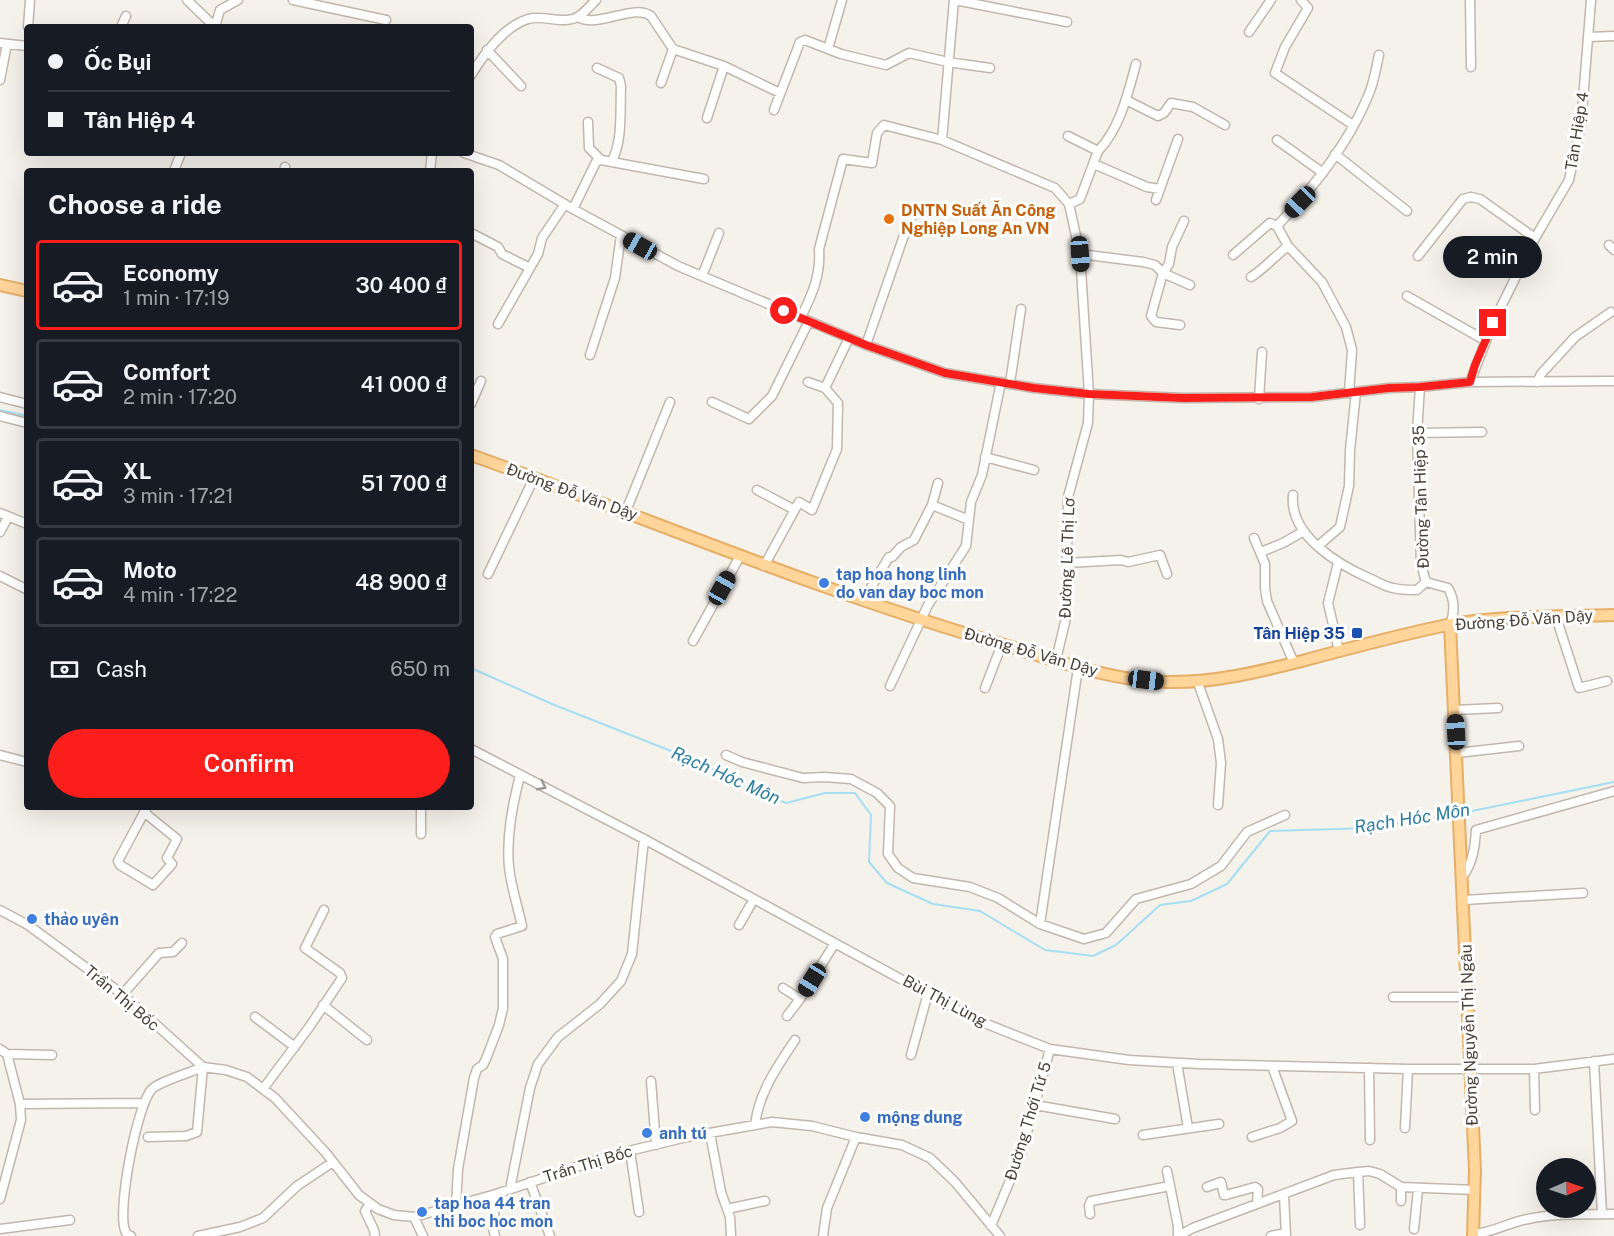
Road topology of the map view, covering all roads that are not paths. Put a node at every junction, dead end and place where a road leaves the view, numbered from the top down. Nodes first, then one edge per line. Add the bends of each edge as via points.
1 (30, 0) edge
2 (187, 0) edge
3 (238, 0) edge
4 (293, 0) edge
5 (596, 0) edge
6 (842, 0) edge
7 (955, 0) edge
8 (1271, 0) edge
9 (1301, 0) edge
10 (1470, 0) edge
11 (1591, 0) edge
12 (126, 16) dead end
13 (578, 17) junction
14 (386, 20) dead end
15 (1067, 22) dead end
16 (28, 24) edge
17 (122, 24) edge
18 (212, 24) edge
19 (216, 24) edge
20 (1249, 32) dead end
21 (1614, 36) edge
22 (1588, 37) junction
23 (4, 44) edge
24 (24, 46) edge
25 (673, 49) junction
26 (828, 49) junction
27 (487, 50) junction
28 (1379, 55) dead end
29 (948, 62) junction
30 (1136, 64) dead end
31 (724, 66) junction
32 (1471, 67) dead end
33 (597, 68) dead end
34 (990, 68) dead end
35 (474, 70) edge
36 (0, 80) edge
37 (661, 83) dead end
38 (521, 86) dead end
39 (780, 93) junction
40 (1126, 99) junction
41 (774, 110) dead end
42 (707, 118) dead end
43 (588, 122) dead end
44 (1225, 125) dead end
45 (1353, 125) junction
46 (1068, 136) dead end
47 (1178, 139) dead end
48 (942, 140) junction
49 (1277, 140) dead end
50 (1098, 151) junction
51 (1335, 154) junction
52 (473, 156) edge
53 (600, 160) junction
54 (611, 162) junction
55 (1094, 164) junction
56 (1323, 173) junction
57 (704, 179) dead end
58 (1160, 189) junction
59 (1156, 200) dead end
60 (1069, 204) junction
61 (569, 207) junction
62 (921, 209) dead end
63 (1407, 211) dead end
64 (1184, 221) dead end
65 (1277, 226) junction
66 (719, 233) dead end
67 (474, 235) edge
68 (621, 235) junction
69 (1535, 238) junction
70 (1288, 246) junction
71 (1080, 254) junction
72 (1233, 255) dead end
73 (1418, 256) dead end
74 (530, 268) junction
75 (1163, 273) junction
76 (702, 276) junction
77 (1251, 277) dead end
78 (0, 285) edge
79 (1190, 285) dead end
80 (24, 290) edge
81 (1407, 296) dead end
82 (1021, 309) dead end
83 (1613, 312) edge
84 (805, 319) junction
85 (498, 324) dead end
86 (1180, 325) dead end
87 (849, 338) junction
88 (1486, 341) junction
89 (866, 345) junction
90 (1262, 352) dead end
91 (590, 354) dead end
92 (481, 381) dead end
93 (1614, 381) edge
94 (808, 382) dead end
95 (1005, 382) junction
96 (1470, 382) junction
97 (1537, 382) junction
98 (1420, 387) junction
99 (825, 388) junction
100 (1353, 392) junction
101 (1089, 394) junction
102 (0, 397) edge
103 (474, 397) edge
104 (1259, 399) junction
105 (670, 402) dead end
106 (712, 402) dead end
107 (24, 403) edge
108 (0, 416) edge
109 (24, 422) edge
110 (1482, 432) dead end
111 (1417, 433) junction
112 (474, 456) edge
113 (986, 457) junction
114 (1034, 470) dead end
115 (534, 478) junction
116 (938, 483) dead end
117 (757, 490) dead end
118 (1293, 495) dead end
119 (932, 505) junction
120 (793, 509) junction
121 (626, 511) junction
122 (4, 515) edge
123 (969, 520) junction
124 (24, 523) edge
125 (1304, 531) junction
126 (0, 532) edge
127 (1254, 538) dead end
128 (1318, 546) junction
129 (1261, 552) junction
130 (740, 556) junction
131 (1067, 563) junction
132 (1338, 563) junction
133 (764, 566) junction
134 (488, 574) dead end
135 (1167, 574) dead end
136 (0, 576) edge
137 (1426, 582) junction
138 (24, 588) edge
139 (863, 601) junction
140 (1614, 615) edge
141 (1556, 617) junction
142 (922, 621) junction
143 (1450, 625) junction
144 (693, 641) dead end
145 (1002, 644) junction
146 (1339, 651) junction
147 (1056, 660) junction
148 (1294, 663) junction
149 (1078, 668) junction
150 (1606, 681) dead end
151 (1198, 682) junction
152 (890, 686) dead end
153 (985, 688) dead end
154 (1498, 708) dead end
155 (1455, 710) junction
156 (1519, 746) dead end
157 (474, 751) edge
158 (1457, 753) junction
159 (0, 755) edge
160 (726, 755) dead end
161 (24, 761) edge
162 (520, 774) junction
163 (1614, 790) edge
164 (1218, 806) dead end
165 (146, 810) edge
166 (421, 810) edge
167 (1285, 815) dead end
168 (421, 834) dead end
169 (644, 839) junction
170 (1462, 877) junction
171 (1583, 893) dead end
172 (754, 899) junction
173 (1464, 900) junction
174 (0, 910) edge
175 (324, 910) dead end
176 (1040, 924) junction
177 (739, 925) dead end
178 (182, 943) dead end
179 (835, 943) junction
180 (783, 988) dead end
181 (927, 993) junction
182 (122, 995) junction
183 (1394, 997) dead end
184 (1468, 998) junction
185 (800, 999) junction
186 (323, 1005) junction
187 (786, 1016) dead end
188 (255, 1017) dead end
189 (367, 1040) dead end
190 (795, 1040) dead end
191 (295, 1047) junction
192 (1050, 1049) junction
193 (3, 1052) edge
194 (911, 1054) dead end
195 (52, 1055) dead end
196 (1614, 1059) edge
197 (1594, 1061) junction
198 (1177, 1063) junction
199 (1272, 1066) junction
200 (203, 1067) junction
201 (1369, 1068) junction
202 (1408, 1069) junction
203 (1470, 1069) junction
204 (1534, 1069) junction
205 (651, 1081) dead end
206 (262, 1089) junction
207 (143, 1103) junction
208 (20, 1104) junction
209 (1035, 1105) junction
210 (1535, 1110) dead end
211 (1115, 1119) dead end
212 (1219, 1124) dead end
213 (755, 1125) junction
214 (1188, 1128) junction
215 (1405, 1128) dead end
216 (710, 1133) junction
217 (1143, 1135) dead end
218 (148, 1137) dead end
219 (856, 1137) junction
220 (1252, 1137) dead end
221 (1370, 1140) dead end
222 (656, 1145) junction
223 (630, 1151) junction
224 (333, 1162) junction
225 (1167, 1171) dead end
226 (1358, 1172) junction
227 (530, 1182) junction
228 (1170, 1186) junction
229 (1207, 1187) dead end
230 (1401, 1187) junction
231 (510, 1189) junction
232 (1418, 1189) junction
233 (1475, 1190) junction
234 (496, 1194) junction
235 (1284, 1195) junction
236 (0, 1196) edge
237 (765, 1201) dead end
238 (1401, 1201) dead end
239 (370, 1204) junction
240 (1257, 1204) junction
241 (456, 1205) junction
242 (727, 1209) junction
243 (639, 1212) dead end
244 (1090, 1214) dead end
245 (1596, 1214) edge
246 (1602, 1214) junction
247 (1614, 1214) edge
248 (1536, 1215) edge
249 (414, 1217) junction
250 (70, 1220) dead end
251 (1360, 1225) dead end
252 (992, 1226) junction
253 (0, 1229) edge
254 (1414, 1229) dead end
255 (1178, 1235) edge
256 (1286, 1235) edge
257 (1473, 1235) edge
258 (1488, 1235) edge
259 (131, 1236) edge
260 (198, 1236) edge
261 (375, 1236) edge
262 (423, 1236) edge
263 (495, 1236) edge
264 (550, 1236) edge
265 (731, 1236) edge
266 (824, 1236) edge
267 (1000, 1236) edge
268 (1271, 1236) edge

1 - 16 street
2 - 18 street
3 - 19 street via 220,10
4 - 14 street
5 - 13 street
6 - 26 street
7 - 15 street
7 - 29 street
8 - 20 street
9 - 45 street via 1308,8 1285,46 1275,73
10 - 32 street
11 - 22 street, Tân Hiệp 4
12 - 17 street
13 - 25 street via 594,20 648,14
13 - 27 street via 527,20 496,39
21 - 22 street
22 - 69 street, Tân Hiệp 4 via 1581,125 1569,180
23 - 24 street
23 - 36 street
25 - 31 street
25 - 37 street
26 - 29 street via 886,65 909,53
26 - 39 street via 805,40 800,42
27 - 35 street
27 - 38 street
28 - 45 street via 1369,95
29 - 34 street
29 - 48 street
30 - 40 street
31 - 39 street
31 - 42 street
33 - 54 street via 619,78 621,86 617,147
39 - 41 street
40 - 44 street via 1158,116 1171,103 1188,106
40 - 50 street via 1106,144
43 - 53 street via 589,148
45 - 51 street
46 - 50 street
47 - 58 street
48 - 60 street via 1055,188
48 - 84 street via 884,125 877,133 872,163 843,159
49 - 56 street
50 - 55 street
51 - 56 street
51 - 63 street
52 - 61 street via 499,165
53 - 54 street
53 - 61 street
54 - 57 street
55 - 58 street
55 - 60 street via 1080,199
56 - 65 street
58 - 59 street
60 - 71 street, Đường Lê Thị Lơ
61 - 68 street
61 - 74 street via 542,238
62 - 89 street via 910,218
64 - 75 street
65 - 70 street
65 - 72 street via 1270,223
66 - 76 street
67 - 74 street
68 - 76 street
68 - 91 street via 615,278
69 - 73 street via 1480,199 1471,197 1463,199
69 - 88 street, Tân Hiệp 4
70 - 77 street
70 - 100 street via 1322,282 1346,327 1352,350
71 - 75 street via 1143,262
71 - 101 street, Đường Lê Thị Lơ
74 - 85 street
75 - 79 street
75 - 86 street via 1151,316 1156,322
76 - 84 street
78 - 80 main road
81 - 88 street
82 - 95 street
83 - 97 street via 1575,337
84 - 87 street
84 - 106 street via 772,396 749,419
87 - 89 street
87 - 99 street
88 - 96 street, Tân Hiệp 4
89 - 95 street via 945,373
90 - 104 street
92 - 103 street
93 - 97 street
94 - 99 street
95 - 101 street
95 - 113 street
96 - 97 street
96 - 98 street
98 - 100 street
98 - 111 street, Đường Tân Hiệp 35
99 - 120 street via 838,403 837,449 812,510 799,502
100 - 104 street
100 - 128 street via 1349,486 1340,527
101 - 104 street
101 - 131 street, Đường Lê Thị Lơ via 1088,423 1068,497
102 - 107 street
105 - 121 street
108 - 109 street
110 - 111 street
111 - 137 street, Đường Tân Hiệp 35 via 1421,564
112 - 115 main road, Đường Đỗ Văn Dậy
113 - 114 street
113 - 123 street
115 - 121 main road, Đường Đỗ Văn Dậy
115 - 134 street
116 - 119 street
117 - 120 street
118 - 125 street via 1298,524
119 - 123 street
119 - 139 street via 914,540 889,557
120 - 133 street
121 - 130 main road, Đường Đỗ Văn Dậy
122 - 124 street
122 - 126 street
123 - 142 street via 966,546
125 - 128 street
125 - 129 street
127 - 129 street
128 - 132 street
129 - 148 street via 1267,601
130 - 133 main road, Đường Đỗ Văn Dậy
130 - 144 street
131 - 135 street via 1128,562 1160,555
131 - 147 street, Đường Lê Thị Lơ via 1066,618
132 - 137 street via 1391,588 1417,590
132 - 146 street via 1328,603
133 - 139 main road, Đường Đỗ Văn Dậy
136 - 138 street
137 - 143 street, Đường Tân Hiệp 35 via 1448,588 1452,595 1454,614
139 - 142 main road, Đường Đỗ Văn Dậy
140 - 141 main road, Đường Đỗ Văn Dậy
141 - 143 main road, Đường Đỗ Văn Dậy
141 - 150 street via 1579,688
142 - 145 main road, Đường Đỗ Văn Dậy
142 - 152 street
143 - 146 main road, Đường Đỗ Văn Dậy
143 - 155 main road
145 - 147 main road, Đường Đỗ Văn Dậy
145 - 153 street
146 - 148 main road, Đường Đỗ Văn Dậy
147 - 149 main road, Đường Đỗ Văn Dậy
148 - 151 main road, Đường Đỗ Văn Dậy
149 - 151 main road, Đường Đỗ Văn Dậy via 1128,678
149 - 176 street
151 - 164 street via 1218,739
154 - 155 street
155 - 158 main road
156 - 158 street
157 - 162 street, Bùi Thị Lùng
158 - 170 main road, Đường Nguyễn Thị Ngâu
159 - 161 street
160 - 176 street via 803,778 851,779 877,793 890,806 888,854 898,868 913,878 970,887 998,898
162 -> 169 street, Bùi Thị Lùng
162 - 241 street via 510,821 509,867 522,926 495,937 503,958 503,1008 486,1059 474,1078 458,1169
163 - 170 street via 1476,830 1468,870
165 - 165 street via 118,861 153,885 172,864 168,858 177,840
166 - 168 street
167 - 176 street via 1248,832 1221,866 1191,884 1136,899 1106,933 1084,939
169 - 172 street, Bùi Thị Lùng
169 - 231 street via 632,954 621,981 600,1004 558,1037 538,1064
170 - 173 main road, Đường Nguyễn Thị Ngâu
171 - 173 street
172 - 177 street
172 - 179 street, Bùi Thị Lùng
173 - 184 main road, Đường Nguyễn Thị Ngâu
174 - 182 street, Trần Thị Bốc via 28,925
175 - 186 street via 305,948 342,976
178 - 182 street via 173,952 159,952
179 - 181 street, Bùi Thị Lùng
179 - 185 street
180 - 185 street
181 - 192 street, Bùi Thị Lùng via 974,1019
181 - 194 street
182 - 200 street, Trần Thị Bốc
183 - 184 street
184 - 203 main road, Đường Nguyễn Thị Ngâu
185 - 187 street
186 - 189 street
186 - 191 street
188 - 191 street
190 - 213 street via 768,1081
191 - 206 street
192 - 198 street, Bùi Thị Lùng
192 - 209 street, Đường Thới Tứ 5
193 - 195 street
193 - 208 street
196 - 197 street, Bùi Thị Lùng
197 - 204 street, Bùi Thị Lùng
197 - 246 street
198 - 199 street, Bùi Thị Lùng
198 - 214 street
199 - 201 street, Bùi Thị Lùng
199 - 220 street via 1292,1121
200 - 206 street, Trần Thị Bốc via 247,1077
200 - 207 street via 152,1088
200 - 218 street via 197,1132
201 - 202 street, Bùi Thị Lùng
201 - 221 street
202 - 203 street, Bùi Thị Lùng
202 - 215 street
203 - 204 street, Bùi Thị Lùng
203 - 233 main road, Đường Nguyễn Thị Ngâu
204 - 210 street
205 - 222 street
206 - 224 street, Trần Thị Bốc via 275,1098
207 - 208 street
207 - 259 street via 125,1182 123,1223 125,1232
208 - 236 street via 21,1120
209 - 211 street
209 - 252 street, Đường Thới Tứ 5 via 1022,1154
212 - 214 street
213 - 216 street, Trần Thị Bốc
213 - 219 street, Trần Thị Bốc via 771,1122 812,1126
214 - 217 street
216 - 222 street, Trần Thị Bốc
216 - 242 street
219 - 252 street, Trần Thị Bốc via 902,1145 930,1158
219 - 266 street via 827,1208
222 - 223 street, Trần Thị Bốc
223 - 227 street, Trần Thị Bốc
223 - 243 street
224 - 239 street, Trần Thị Bốc
224 - 260 street via 297,1186 263,1218
225 - 228 street
226 - 230 street via 1380,1174
226 - 235 street via 1334,1175
226 - 251 street
227 - 231 street, Trần Thị Bốc
227 - 264 street
228 - 244 street via 1091,1201
228 - 255 street
229 - 240 street via 1221,1182 1226,1195 1256,1187
230 - 232 street
230 - 238 street
231 - 234 street, Trần Thị Bốc
232 - 233 street
232 - 254 street
233 - 257 main road, Đường Nguyễn Thị Ngâu
234 - 241 street, Trần Thị Bốc
234 - 263 street
235 - 240 street
235 - 256 street
237 - 242 street
239 - 249 street, Trần Thị Bốc via 394,1215
239 - 261 street via 365,1211
240 - 255 street
241 - 249 street, Trần Thị Bốc
242 - 265 street
245 - 246 street
246 - 247 street
248 - 258 street
249 - 262 street
250 - 253 street
252 - 267 street, Trần Thị Bốc
256 - 268 street
257 - 258 street

